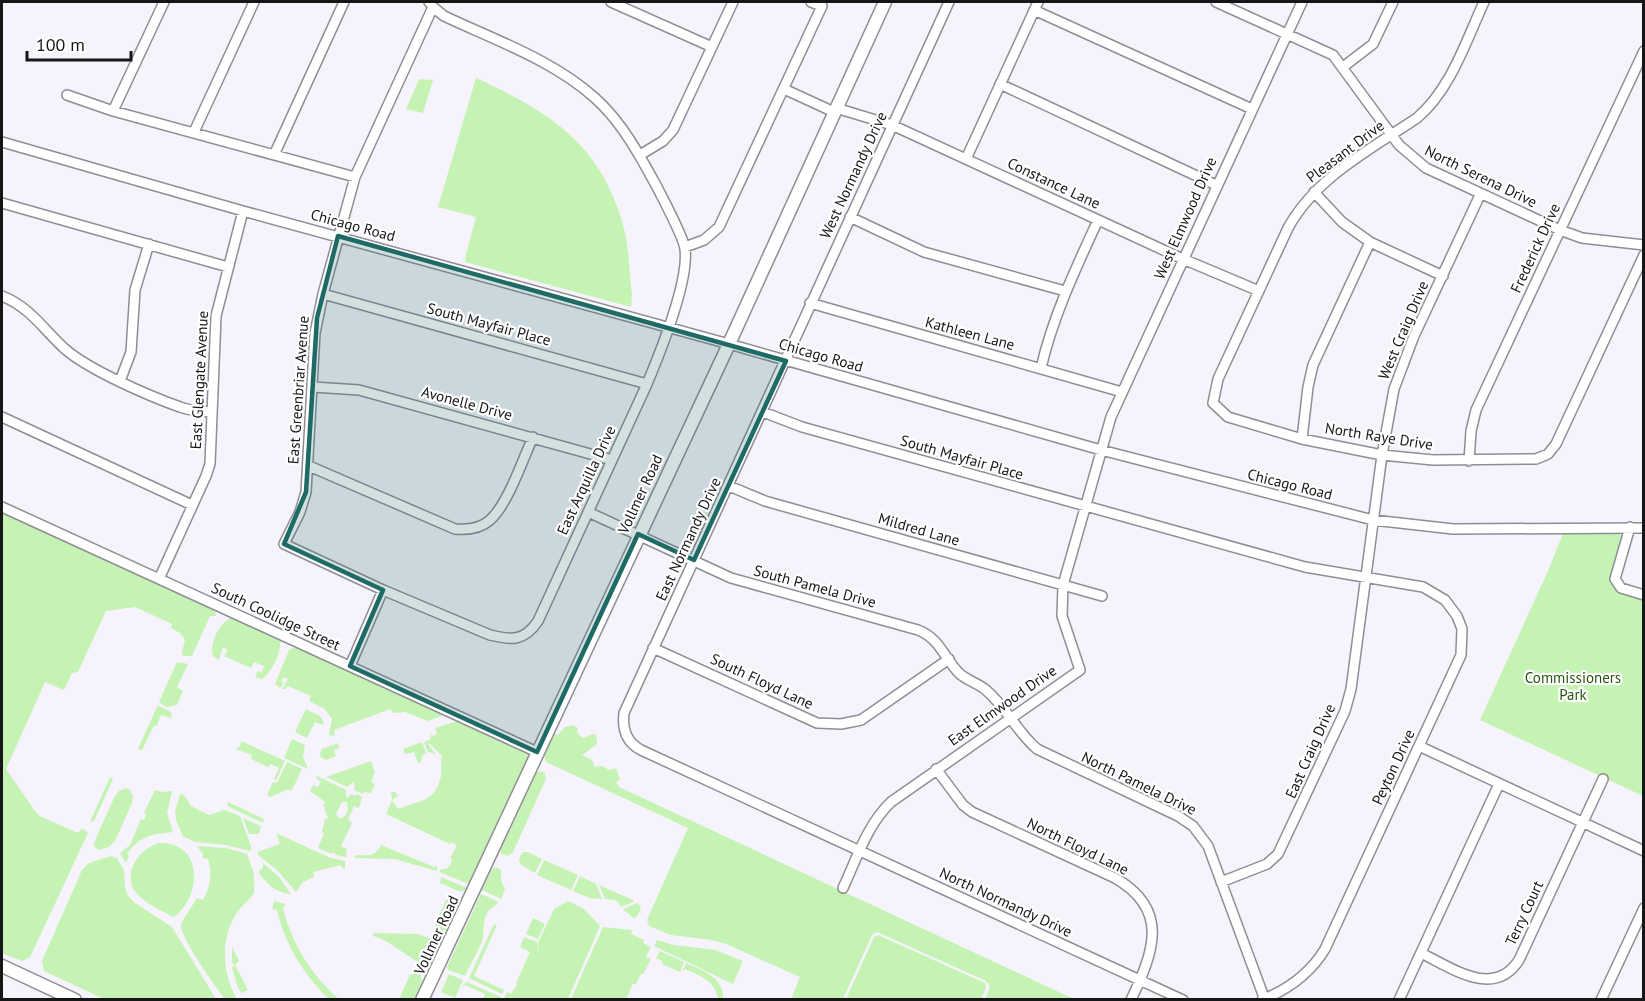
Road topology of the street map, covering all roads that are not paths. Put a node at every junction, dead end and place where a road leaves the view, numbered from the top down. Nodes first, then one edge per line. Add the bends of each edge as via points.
1 (164, 2) edge
2 (254, 2) edge
3 (344, 2) edge
4 (611, 2) edge
5 (733, 2) edge
6 (811, 2) edge
7 (885, 2) edge
8 (949, 2) edge
9 (1216, 2) edge
10 (1302, 2) edge
11 (1393, 2) edge
12 (1484, 2) edge
13 (431, 4) edge
14 (1036, 6) edge
15 (1287, 34) junction
16 (712, 47) junction
17 (1644, 51) edge
18 (1343, 67) junction
19 (1000, 84) junction
20 (784, 89) junction
21 (67, 95) dead end
22 (1252, 109) junction
23 (835, 110) junction
24 (113, 111) junction
25 (892, 125) junction
26 (194, 132) junction
27 (1391, 135) junction
28 (2, 142) edge
29 (274, 155) junction
30 (640, 155) junction
31 (966, 159) junction
32 (356, 177) junction
33 (1216, 185) junction
34 (1314, 192) junction
35 (1480, 195) junction
36 (2, 203) edge
37 (243, 211) junction
38 (850, 217) junction
39 (1098, 220) junction
40 (1560, 230) junction
41 (338, 236) junction
42 (1370, 242) junction
43 (148, 244) junction
44 (1644, 245) edge
45 (685, 247) junction
46 (1644, 255) edge
47 (1183, 259) junction
48 (228, 267) junction
49 (1443, 276) junction
50 (1065, 291) junction
51 (1259, 291) junction
52 (323, 294) junction
53 (2, 296) edge
54 (810, 303) junction
55 (669, 327) junction
56 (729, 344) junction
57 (786, 361) junction
58 (1041, 368) junction
59 (120, 381) junction
60 (647, 384) junction
61 (313, 387) junction
62 (1122, 392) junction
63 (1213, 403) joint
64 (213, 411) junction
65 (763, 412) junction
66 (2, 419) edge
67 (533, 437) junction
68 (1302, 439) junction
69 (1101, 450) junction
70 (1382, 455) junction
71 (612, 460) junction
72 (1469, 461) junction
73 (309, 466) junction
74 (729, 486) junction
75 (192, 505) junction
76 (1085, 506) junction
77 (2, 507) edge
78 (588, 512) junction
79 (1373, 520) junction
80 (1630, 527) junction
81 (1644, 528) edge
82 (638, 534) junction
83 (694, 560) junction
84 (1366, 578) junction
85 (159, 579) junction
86 (1063, 585) junction
87 (383, 590) junction
88 (1644, 595) edge
89 (1102, 596) dead end
90 (653, 648) junction
91 (949, 659) junction
92 (350, 666) junction
93 (1011, 717) junction
94 (624, 730) joint
95 (1419, 746) junction
96 (537, 752) junction
97 (936, 769) junction
98 (1603, 779) dead end
99 (1499, 784) junction
100 (1583, 822) junction
101 (1644, 850) edge
102 (860, 851) junction
103 (1221, 882) junction
104 (843, 888) dead end
105 (1644, 908) edge
106 (1421, 953) junction
107 (2, 966) edge
108 (1140, 980) junction
109 (75, 999) edge
110 (422, 999) edge
111 (1131, 999) edge
112 (1183, 999) edge
113 (1264, 999) edge
114 (1399, 999) edge
115 (1601, 999) edge

1 - 24 street
2 - 26 street
3 - 29 street
4 - 16 street
5 - 16 street
6 - 20 street via 822,6
7 - 23 main road, Vollmer Road
8 - 25 street, West Normandy Drive
9 - 15 street, North Serena Drive
10 - 15 street, West Elmwood Drive
11 - 18 street via 1373,44
12 - 27 street, Pleasant Drive via 1436,99
13 - 30 street via 444,16 565,75 596,99
13 - 32 street, East Greenbriar Avenue
14 - 19 street
14 - 22 street
15 - 18 street, North Serena Drive via 1329,52
15 - 22 street, West Elmwood Drive
16 - 30 street via 673,130
17 - 40 street, Frederick Drive
18 - 27 street, North Serena Drive
19 - 31 street
19 - 33 street
20 - 23 street, Constance Lane
20 - 45 street via 719,227 704,240
21 - 24 street
22 - 33 street, West Elmwood Drive
23 - 25 street, Constance Lane
23 - 56 main road, Vollmer Road
24 - 26 street
25 - 31 street, Constance Lane
25 - 38 street, West Normandy Drive
26 - 29 street
27 - 34 street, Pleasant Drive
27 - 35 street, North Serena Drive via 1416,162
28 - 37 street, Chicago Road
29 - 32 street
30 - 45 street
31 - 39 street, Constance Lane
32 - 41 street, East Greenbriar Avenue
33 - 47 street, West Elmwood Drive
34 - 42 street via 1342,222
34 - 51 street, Pleasant Drive via 1295,216
35 - 40 street, North Serena Drive
35 - 49 street, West Craig Drive
36 - 43 street
37 - 41 street, Chicago Road
37 - 48 street, East Glengate Avenue
38 - 50 street via 924,252
38 - 54 street, West Normandy Drive
39 - 47 street, Constance Lane
39 - 50 street
40 - 44 street, North Serena Drive via 1582,238
40 - 72 street, Frederick Drive via 1476,410
41 - 52 street, East Greenbriar Avenue
41 - 55 street, Chicago Road
42 - 49 street
42 - 68 street via 1313,365
43 - 48 street
43 - 59 street via 135,290 131,352
45 - 55 street, East Arquilla Drive via 684,270
46 - 72 street, North Raye Drive via 1548,454 1536,459
47 - 51 street, Constance Lane
47 - 62 street, West Elmwood Drive
48 - 64 street, East Glengate Avenue via 216,316
49 - 70 street, West Craig Drive via 1397,379
50 - 58 street
51 - 63 street, Pleasant Drive via 1218,379
52 - 60 street, South Mayfair Place
52 - 61 street, East Greenbriar Avenue via 315,333
53 - 59 street via 31,313 65,349
54 - 57 street, West Normandy Drive
54 - 58 street, Kathleen Lane
55 - 56 street, Chicago Road
55 - 60 street, East Arquilla Drive
56 - 57 street, Chicago Road
56 - 82 main road, Vollmer Road
57 - 65 street, East Normandy Drive
57 - 69 street, Chicago Road
58 - 62 street, Kathleen Lane
59 - 64 street via 181,407
60 - 71 street, East Arquilla Drive
61 - 67 street, Avonelle Drive via 359,390
61 - 73 street, East Greenbriar Avenue
62 - 69 street, West Elmwood Drive
63 - 68 street, North Raye Drive via 1228,417
64 - 75 street, East Glengate Avenue via 210,464
65 - 74 street, East Normandy Drive
65 - 76 street, South Mayfair Place via 802,427
66 - 75 street
67 - 71 street, Avonelle Drive
67 - 73 street via 502,506 489,521 467,530 454,529
68 - 70 street, North Raye Drive
69 - 76 street, East Elmwood Drive
69 - 79 street, Chicago Road
70 - 72 street, North Raye Drive
70 - 79 street, West Craig Drive
71 - 78 street, East Arquilla Drive
73 - 87 street, East Greenbriar Avenue via 300,512 284,544
74 - 83 street, East Normandy Drive
74 - 86 street, Mildred Lane via 765,501
75 - 85 street, East Glengate Avenue
76 - 84 street, South Mayfair Place via 1305,567
76 - 86 street, East Elmwood Drive
77 - 85 street, South Coolidge Street
78 - 82 street, South Pamela Drive
78 - 87 street, East Arquilla Drive via 537,621 519,638 508,640 490,635
79 - 80 street, Chicago Road via 1453,529
79 - 84 street, East Craig Drive
80 - 81 street, Chicago Road
80 - 88 street via 1615,579 1621,588
82 - 83 street, South Pamela Drive
82 - 96 main road, Vollmer Road
83 - 90 street, East Normandy Drive
83 - 91 street, South Pamela Drive via 730,578 924,632
84 - 95 street, Peyton Drive via 1428,589 1445,600 1462,628 1461,655
84 - 103 street, East Craig Drive via 1348,703 1286,839 1278,854 1266,864
85 - 92 street, South Coolidge Street
86 - 89 street, Mildred Lane
86 - 93 street, East Elmwood Drive via 1062,616 1080,670
87 - 92 street
90 - 91 street, South Floyd Lane via 817,723 841,724 871,714
90 - 94 street, East Normandy Drive via 624,713
91 - 93 street, South Pamela Drive via 959,674 985,688
92 - 96 street, South Coolidge Street
93 - 97 street, East Elmwood Drive
93 - 103 street, North Pamela Drive via 1025,738 1042,753 1193,826 1208,846
94 - 102 street, North Normandy Drive via 641,750
95 - 99 street
95 - 113 street, Peyton Drive via 1322,954 1296,983
96 - 110 main road, Vollmer Road
97 - 102 street, East Elmwood Drive via 882,811
97 - 108 street, North Floyd Lane via 972,812 1115,878 1135,893 1147,910 1152,935 1151,952
98 - 100 street, Terry Court
99 - 100 street
99 - 106 street
100 - 101 street
100 - 106 street, Terry Court via 1519,960 1510,971 1494,979 1480,979
102 - 104 street, East Elmwood Drive
102 - 108 street, North Normandy Drive
103 - 113 street, North Pamela Drive
105 - 115 street
106 - 114 street
107 - 109 main road
108 - 111 street
108 - 112 street, North Normandy Drive

